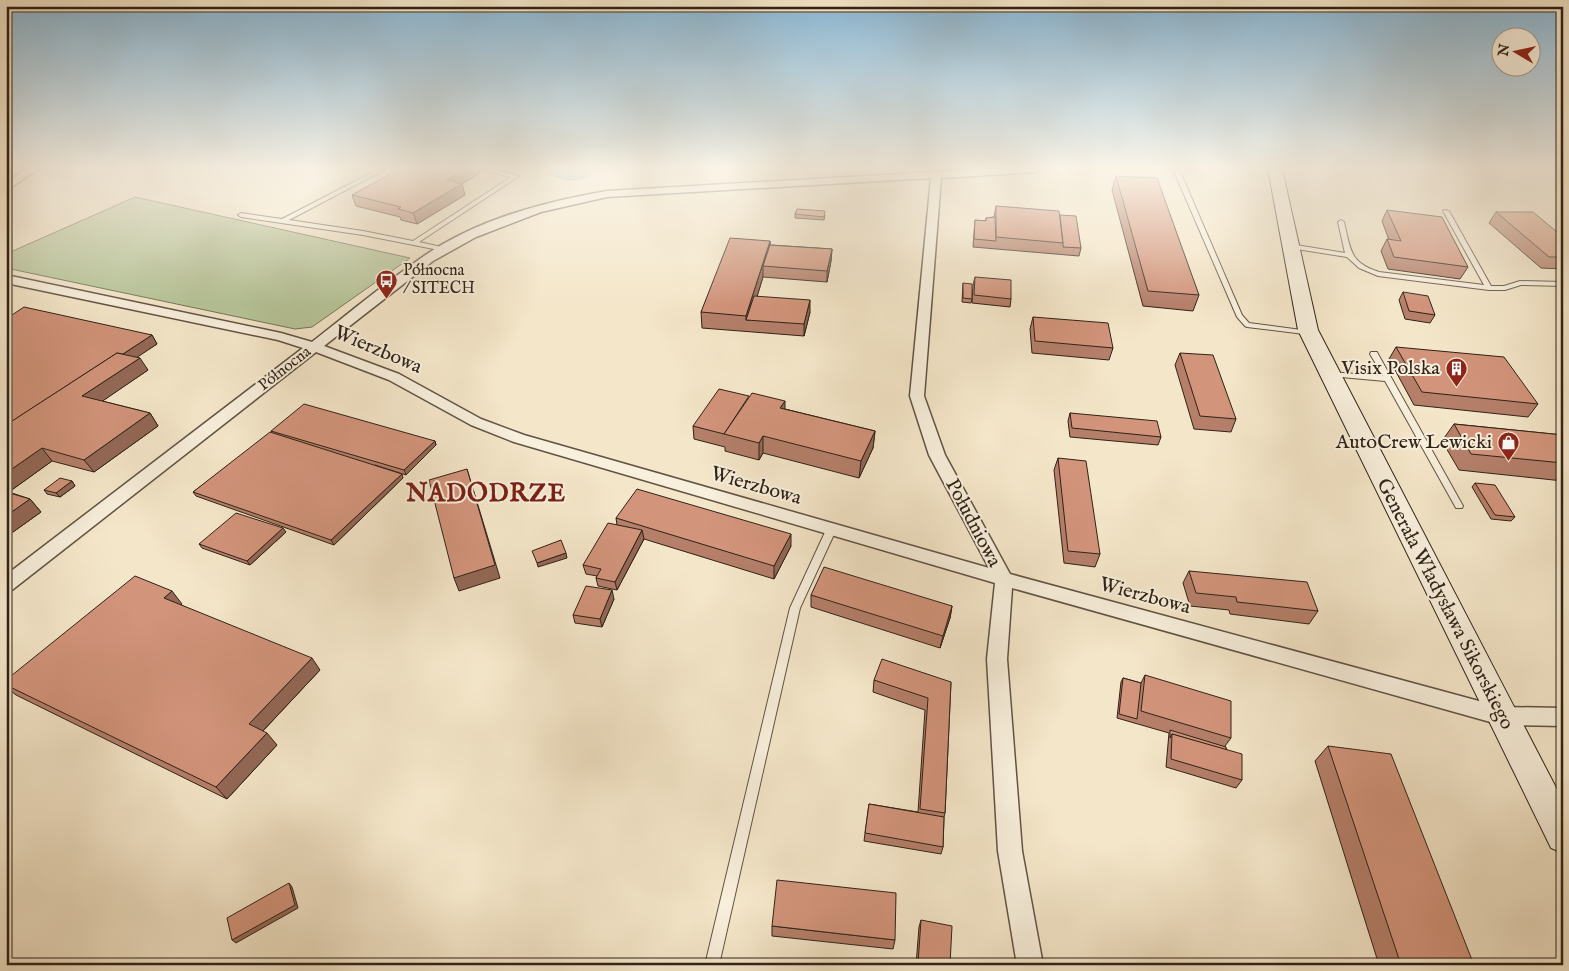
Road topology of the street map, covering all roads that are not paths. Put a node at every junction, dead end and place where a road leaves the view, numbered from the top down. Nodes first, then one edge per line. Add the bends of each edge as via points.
1 (296, 214) edge
2 (458, 214) edge
3 (516, 214) edge
4 (933, 214) edge
5 (1195, 214) edge
6 (1284, 214) edge
7 (1448, 214) edge
8 (241, 215) dead end
9 (283, 221) junction
10 (1341, 222) dead end
11 (414, 243) junction
12 (1290, 246) junction
13 (444, 249) junction
14 (1349, 255) junction
15 (6, 279) edge
16 (1563, 284) edge
17 (1489, 288) junction
18 (1310, 334) junction
19 (315, 347) junction
20 (1374, 354) dead end
21 (1330, 374) junction
22 (1387, 379) junction
23 (1459, 506) dead end
24 (831, 530) junction
25 (1004, 579) junction
26 (6, 585) edge
27 (1502, 716) junction
28 (1563, 717) edge
29 (1563, 836) edge
30 (712, 965) edge
31 (1030, 965) edge

1 - 9 lane
2 - 11 lane
3 - 13 street, Północna
4 - 25 street, Południowa via 917,396 937,455
5 - 18 lane via 1239,316 1247,325
6 - 12 street, Generała Władysława Sikorskiego
7 - 17 lane
8 - 9 lane
9 - 11 lane via 364,232
10 - 14 lane
11 - 13 lane
12 - 14 lane
12 - 18 street, Generała Władysława Sikorskiego
13 - 19 street, Północna
14 - 17 lane via 1360,266 1378,274
15 - 19 street, Wierzbowa
16 - 17 lane via 1520,283
18 - 21 street, Generała Władysława Sikorskiego
19 - 24 street, Wierzbowa via 374,368 506,434
19 - 26 street, Północna
20 - 22 lane
21 - 22 lane
21 - 27 street, Generała Władysława Sikorskiego
22 - 23 lane
24 - 25 street, Wierzbowa
24 - 30 lane via 795,608
25 - 27 street, Wierzbowa
25 - 31 street, Południowa via 997,659 1010,851
27 - 28 street, Wierzbowa
27 - 29 street, Generała Władysława Sikorskiego

